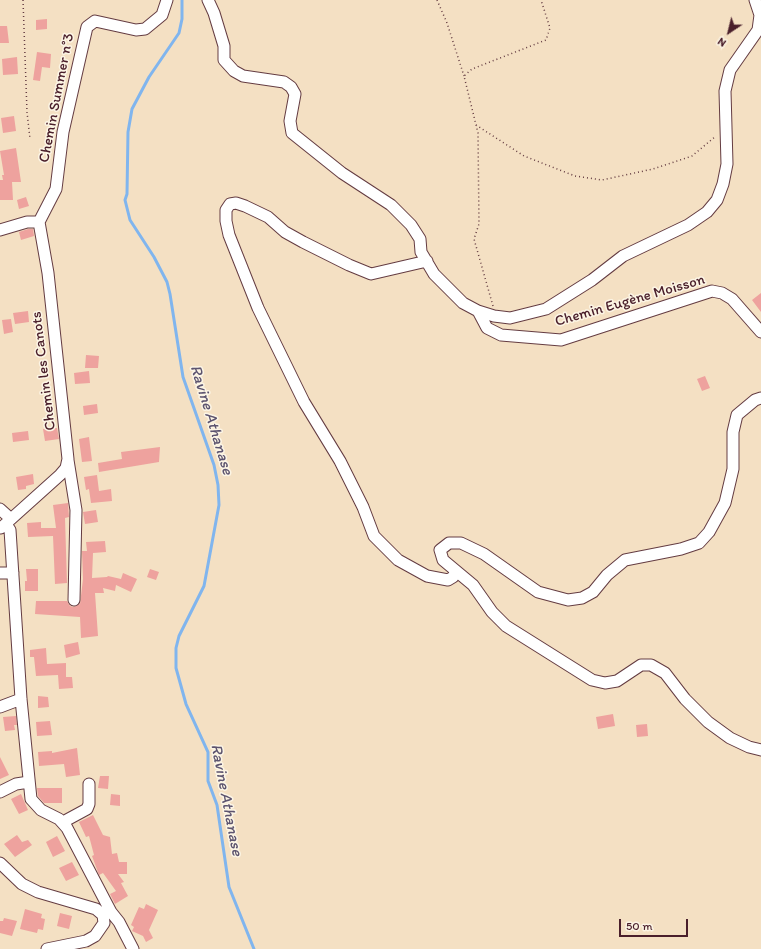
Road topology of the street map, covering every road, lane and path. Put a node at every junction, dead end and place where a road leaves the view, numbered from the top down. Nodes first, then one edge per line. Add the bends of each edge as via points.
1 (23, 0) edge
2 (167, 0) edge
3 (208, 0) edge
4 (437, 0) edge
5 (541, 0) edge
6 (756, 0) edge
7 (464, 76) junction
8 (476, 125) junction
9 (725, 128) junction
10 (30, 139) dead end
11 (39, 222) junction
12 (0, 230) edge
13 (427, 261) junction
14 (495, 310) dead end
15 (478, 311) junction
16 (761, 332) edge
17 (761, 398) edge
18 (68, 459) junction
19 (0, 509) edge
20 (6, 524) edge
21 (456, 571) junction
22 (0, 573) edge
23 (13, 573) junction
24 (74, 600) dead end
25 (21, 699) junction
26 (0, 707) edge
27 (761, 750) edge
28 (29, 782) junction
29 (89, 784) dead end
30 (0, 792) edge
31 (63, 822) junction
32 (0, 863) edge
33 (107, 913) junction
34 (48, 949) edge
35 (134, 949) edge

1 - 10 path
2 - 11 street, Chemin Summer n°3 via 162,14 145,29 136,30 95,21 87,27 63,132 56,189
3 - 13 street via 224,46 224,60 243,76 284,82 291,87 295,94 290,121 292,133 342,173 391,205 411,225 420,239 422,252
4 - 7 path via 447,22
5 - 7 path via 550,28 546,40 472,69
6 - 9 street via 760,15 758,30 730,70 725,91
7 - 8 path
8 - 9 path via 524,156 575,176 602,180 653,169 692,156
8 - 14 path via 480,175 479,224 474,239
9 - 15 street via 728,164 717,200 707,212 688,225 623,256 592,280 546,309 510,318
11 - 12 street via 27,222
11 - 18 street, Chemin les Canots via 48,273
13 - 15 street via 434,274 448,289 463,303
13 - 21 street via 371,274 303,242 245,206 230,204 226,210 229,235 258,308 304,402 340,461 374,536 398,560 427,576 448,580
15 - 16 street, Chemin Eugène Moisson via 487,328 501,335 561,340 712,291 732,299
17 - 21 street via 737,415 733,432 733,469 725,503 709,532 699,543 626,560 607,575 592,592 575,599 556,598 538,592 484,554 461,543 449,543 440,550 443,560
18 - 20 street via 66,468 60,475
18 - 24 street, Chemin les Canots via 76,510
19 - 20 street
20 - 23 street via 10,530
21 - 27 street via 473,585 492,612 506,626 592,680 605,683 617,681 641,665 651,664 665,673 685,699 708,722 730,738 749,748
22 - 23 street
23 - 25 street
25 - 26 street
25 - 28 street
28 - 30 street via 16,784
28 - 31 street via 31,799 36,806
29 - 31 street via 87,810
31 - 33 street
32 - 33 street via 22,884 38,892
33 - 34 street via 95,936 86,941
33 - 35 street via 119,922

